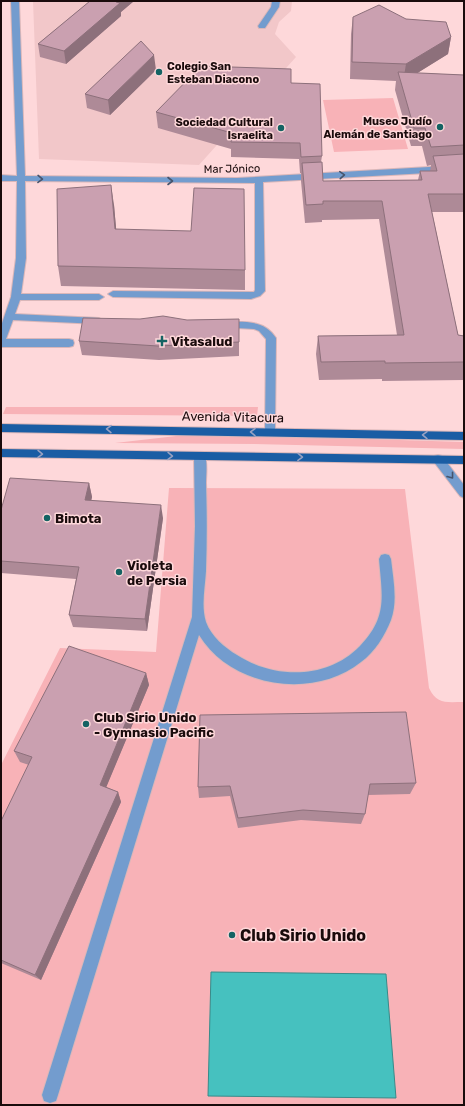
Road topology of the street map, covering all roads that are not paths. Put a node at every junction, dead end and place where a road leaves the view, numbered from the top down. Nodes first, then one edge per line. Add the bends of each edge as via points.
1 (15, 1) edge
2 (276, 1) edge
3 (262, 26) dead end
4 (464, 168) edge
5 (1, 178) edge
6 (21, 179) junction
7 (259, 180) junction
8 (113, 294) dead end
9 (16, 297) junction
10 (99, 297) dead end
11 (10, 317) junction
12 (112, 322) edge
13 (215, 325) edge
14 (1, 340) edge
15 (1, 343) edge
16 (69, 343) dead end
17 (1, 428) edge
18 (270, 432) junction
19 (464, 436) edge
20 (1, 453) edge
21 (200, 456) junction
22 (438, 459) junction
23 (464, 460) edge
24 (464, 493) edge
25 (385, 559) dead end
26 (198, 619) junction
27 (50, 1095) dead end

1 - 6 street
2 - 3 street via 275,8
7 -> 4 street, Mar Jónico
5 - 6 street, Mar Jónico
6 -> 7 street, Mar Jónico
6 - 9 street via 22,258
7 - 8 street via 258,294
9 - 10 street
9 - 11 street
11 - 12 street
11 - 14 street
13 - 18 street via 255,326 263,329 271,338
15 - 16 street
18 -> 17 main road, Avenida Vitacura
19 -> 18 main road, Avenida Vitacura
20 -> 21 main road
21 -> 22 main road
21 - 26 street
22 - 23 main road
22 -> 24 street
25 - 26 street via 386,618 376,636 359,657 333,672 296,680 255,674 218,650
26 - 27 street

